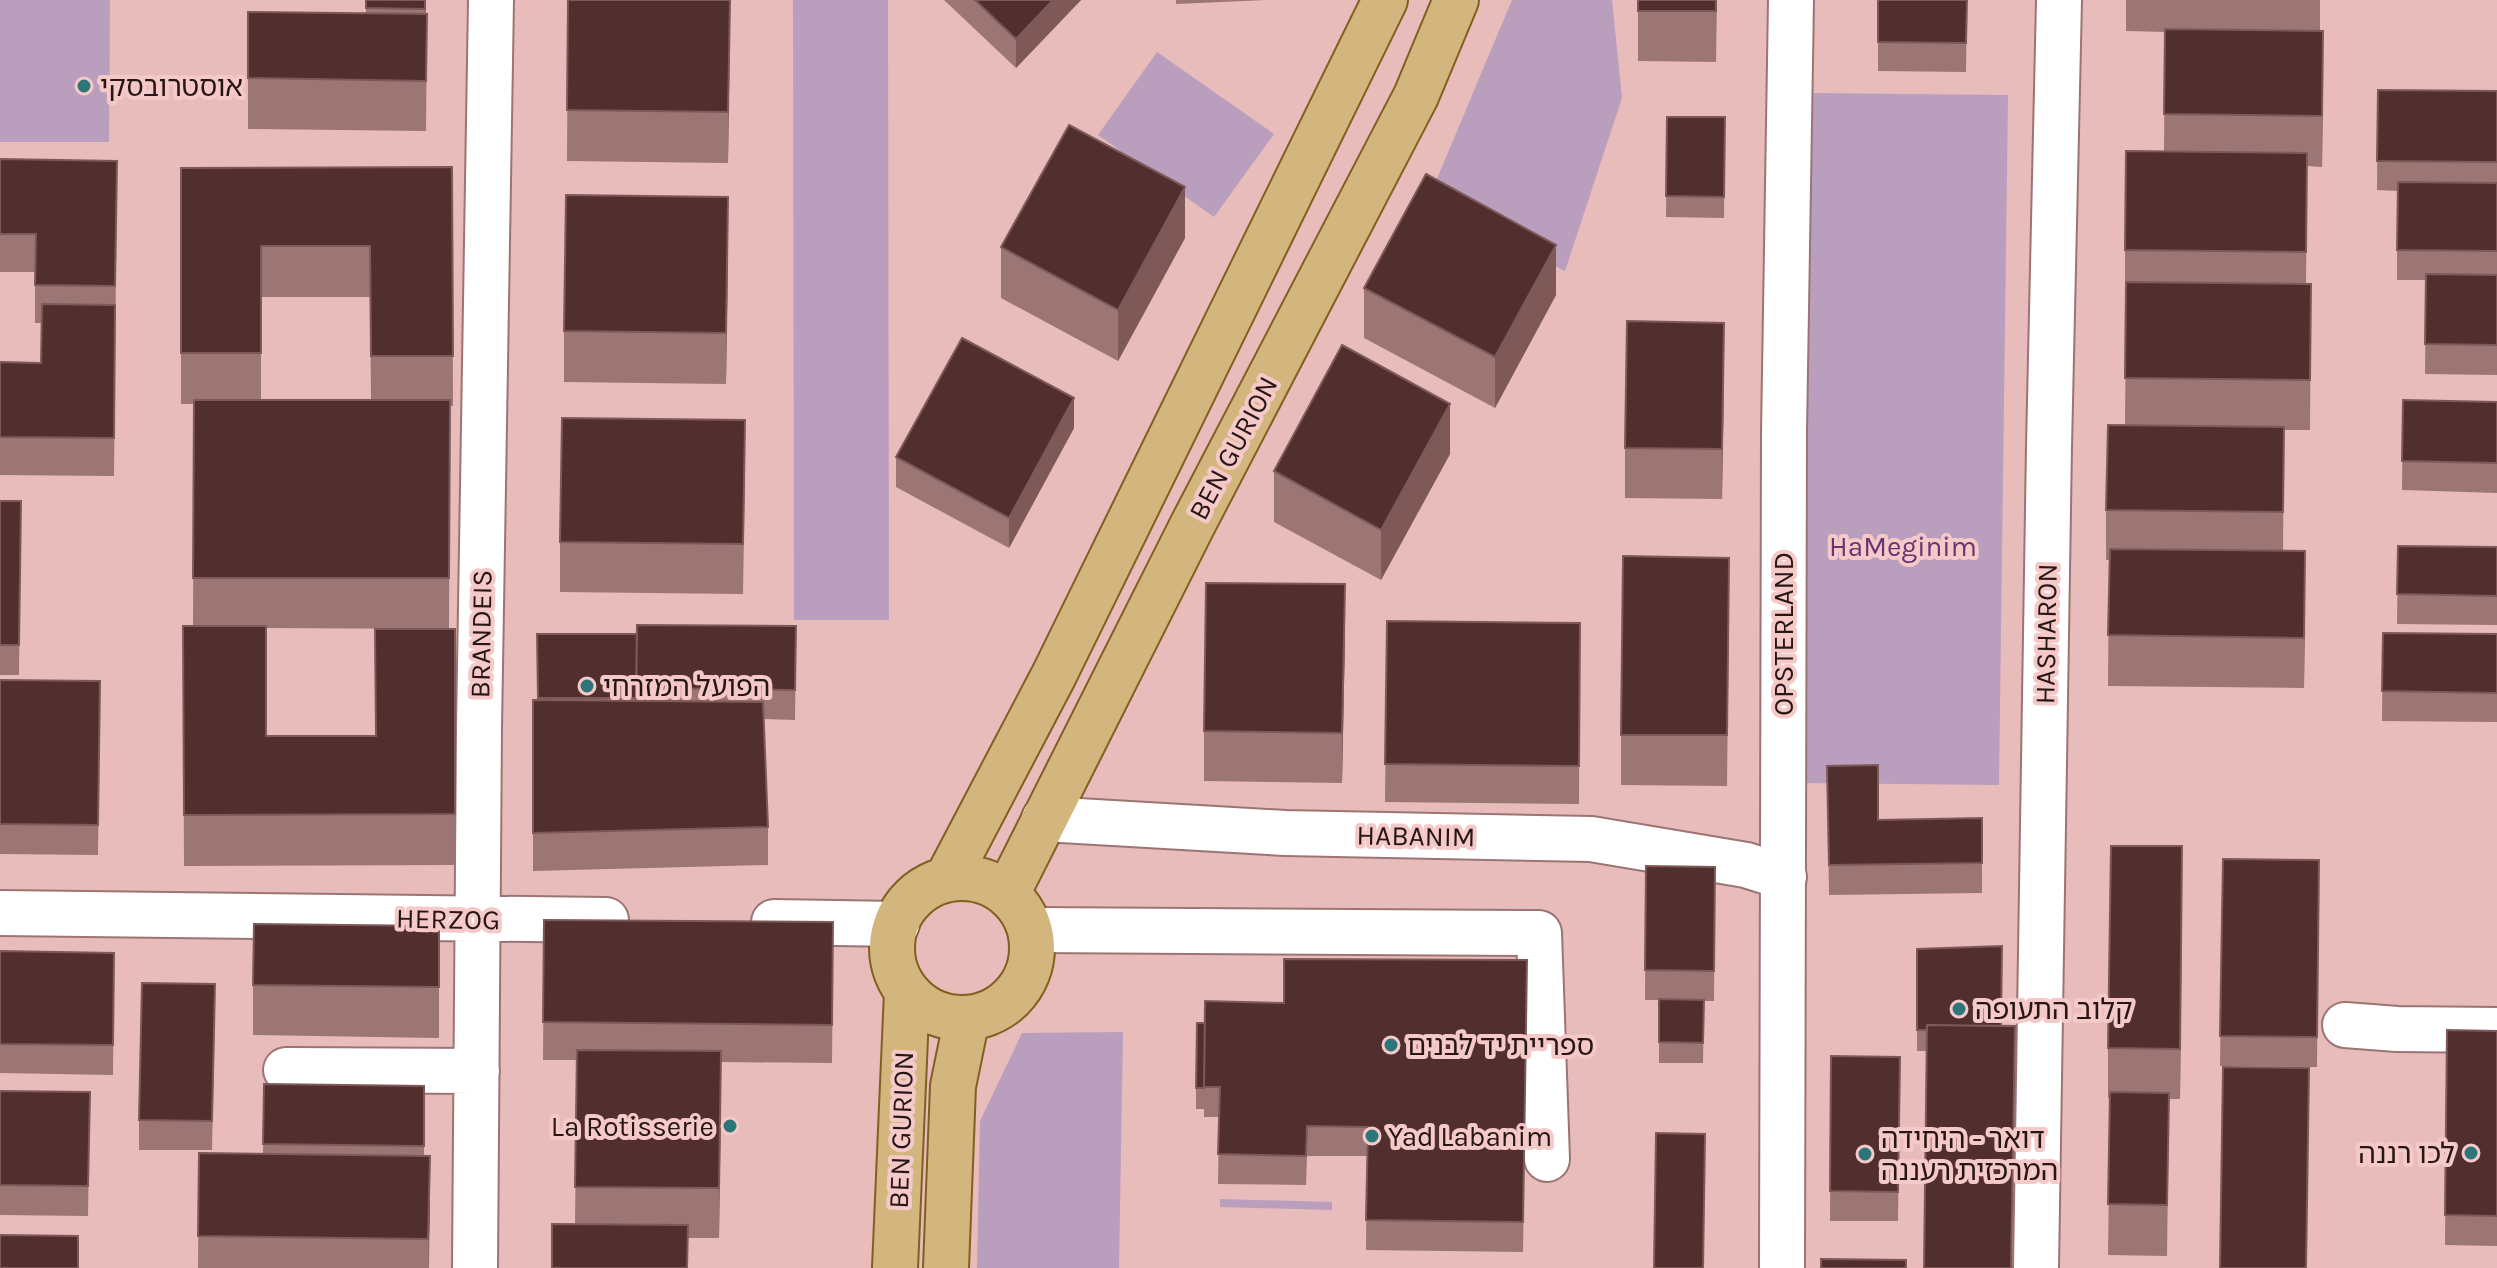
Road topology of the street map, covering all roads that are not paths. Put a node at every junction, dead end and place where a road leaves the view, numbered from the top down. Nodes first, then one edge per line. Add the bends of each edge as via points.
1 (491, 0) edge
2 (1385, 0) edge
3 (1456, 0) edge
4 (1791, 0) edge
5 (2059, 0) edge
6 (1044, 819) junction
7 (1784, 877) junction
8 (947, 879) junction
9 (1007, 894) junction
10 (0, 913) edge
11 (478, 919) junction
12 (649, 921) edge
13 (742, 922) edge
14 (897, 924) junction
15 (1031, 930) junction
16 (907, 992) junction
17 (967, 1018) junction
18 (2345, 1025) dead end
19 (2497, 1030) edge
20 (286, 1070) dead end
21 (477, 1071) junction
22 (1547, 1159) dead end
23 (475, 1268) edge
24 (895, 1268) edge
25 (946, 1268) edge
26 (1782, 1268) edge
27 (2036, 1268) edge

1 - 11 street, BRANDEIS
2 - 8 main road, BEN GURION via 1061,661
3 - 6 main road, BEN GURION via 1416,96
4 - 7 street, OPSTERLAND
5 - 27 street, HASHARON
6 - 7 street, HABANIM via 1285,833 1591,839 1746,865
6 - 9 main road, BEN GURION
7 - 26 street, OPSTERLAND
8 - 9 main road via 989,883
8 - 14 main road via 908,904
9 - 15 main road
10 - 11 street, HERZOG
11 - 12 street, HERZOG
11 - 21 street, BRANDEIS
13 - 14 street
14 - 16 main road via 892,947
15 - 17 main road via 1028,970 1011,999
15 - 22 street via 1539,933
16 - 17 main road via 944,1016
16 - 24 main road, BEN GURION
17 - 25 main road, BEN GURION via 953,1086
18 - 19 street
20 - 21 street
21 - 23 street, BRANDEIS

